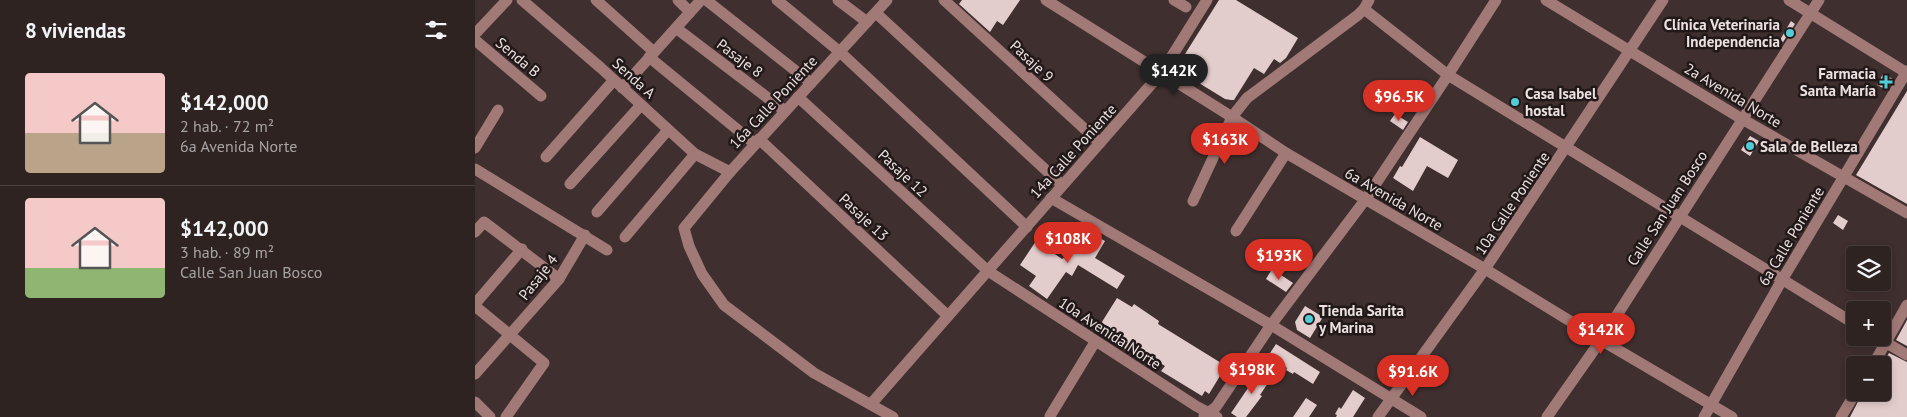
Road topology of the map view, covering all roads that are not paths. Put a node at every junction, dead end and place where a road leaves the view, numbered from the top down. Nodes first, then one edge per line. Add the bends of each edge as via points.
1 (507, 0) edge
2 (522, 0) edge
3 (596, 0) edge
4 (677, 0) edge
5 (701, 0) edge
6 (706, 0) edge
7 (777, 0) edge
8 (838, 0) edge
9 (887, 0) edge
10 (944, 0) edge
11 (1046, 0) edge
12 (1174, 0) edge
13 (1207, 0) edge
14 (1496, 0) edge
15 (1545, 0) edge
16 (1663, 0) edge
17 (1789, 0) edge
18 (1819, 0) edge
19 (1367, 4) edge
20 (1186, 8) dead end
21 (690, 12) junction
22 (875, 13) junction
23 (1811, 14) junction
24 (867, 22) junction
25 (676, 28) junction
26 (475, 34) edge
27 (475, 40) edge
28 (1629, 49) junction
29 (840, 52) junction
30 (652, 55) junction
31 (1162, 72) junction
32 (1907, 72) edge
33 (1448, 75) junction
34 (811, 83) junction
35 (618, 84) junction
36 (541, 96) dead end
37 (799, 97) junction
38 (641, 105) junction
39 (498, 110) dead end
40 (785, 111) junction
41 (1233, 117) junction
42 (1742, 119) junction
43 (668, 130) junction
44 (757, 142) junction
45 (1100, 144) junction
46 (475, 148) edge
47 (1567, 148) junction
48 (1286, 153) junction
49 (695, 154) junction
50 (546, 157) dead end
51 (475, 169) edge
52 (730, 172) junction
53 (1844, 178) junction
54 (571, 184) dead end
55 (1063, 185) junction
56 (1051, 198) junction
57 (1365, 200) junction
58 (1193, 201) dead end
59 (597, 212) dead end
60 (1907, 213) edge
61 (1681, 216) junction
62 (1027, 227) junction
63 (1236, 231) dead end
64 (475, 232) edge
65 (585, 235) junction
66 (625, 237) dead end
67 (522, 249) junction
68 (607, 250) dead end
69 (1485, 269) junction
70 (988, 271) junction
71 (559, 279) junction
72 (1782, 280) junction
73 (475, 305) edge
74 (1907, 305) edge
75 (948, 316) junction
76 (1846, 319) edge
77 (1271, 325) junction
78 (1891, 327) edge
79 (510, 335) junction
80 (1601, 340) junction
81 (1095, 342) junction
82 (1891, 345) edge
83 (1907, 355) edge
84 (475, 374) edge
85 (1392, 398) junction
86 (1851, 401) edge
87 (475, 402) edge
88 (871, 404) junction
89 (1712, 405) junction
90 (1209, 415) edge
91 (1050, 416) dead end
92 (490, 417) edge
93 (506, 417) edge
94 (893, 417) edge
95 (1378, 417) edge
96 (1421, 417) edge
97 (1547, 417) edge
98 (1704, 417) edge
99 (1732, 417) edge
100 (1841, 417) edge

1 - 26 street
2 - 35 street, Senda A
3 - 30 street
4 - 21 street
5 - 21 street
6 - 34 street
7 - 29 street
8 - 24 street
9 - 22 street, 16a Calle Poniente
10 - 45 street, Pasaje 9
11 - 31 street, 6a Avenida Norte
12 - 20 street
13 - 31 street, 14a Calle Poniente
14 - 33 street
15 - 28 street, 2a Avenida Norte
16 - 28 street, 10a Calle Poniente
17 - 23 street
18 - 23 street, Calle San Juan Bosco
19 - 33 street
19 - 41 street via 1247,98
21 - 25 street
22 - 24 street, 16a Calle Poniente
22 - 55 street
23 - 32 street
23 - 42 street, Calle San Juan Bosco
24 - 29 street, 16a Calle Poniente
25 - 30 street
25 - 40 street, Pasaje 8
27 - 36 street, Senda B
28 - 42 street, 2a Avenida Norte
28 - 47 street, 10a Calle Poniente
29 - 34 street, 16a Calle Poniente
29 - 62 street
30 - 35 street
30 - 44 street
31 - 41 street, 6a Avenida Norte
31 - 45 street, 14a Calle Poniente
32 - 53 street, 6a Calle Poniente
33 - 47 street
33 - 57 street
34 - 37 street, 16a Calle Poniente
35 - 38 street, Senda A
35 - 50 street
37 - 40 street, 16a Calle Poniente
37 - 70 street, Pasaje 12
38 - 43 street, Senda A
38 - 54 street
39 - 46 street
40 - 44 street, 16a Calle Poniente
41 - 48 street, 6a Avenida Norte
41 - 58 street
42 - 53 street, 2a Avenida Norte
42 - 61 street, Calle San Juan Bosco
43 - 49 street, Senda A
43 - 59 street
44 - 52 street, 16a Calle Poniente
44 - 75 street, Pasaje 13
45 - 55 street, 14a Calle Poniente
47 - 61 street
47 - 69 street, 10a Calle Poniente
48 - 57 street, 6a Avenida Norte
48 - 63 street
49 - 52 street, Senda A
49 - 66 street
51 - 65 street
52 - 88 street, 16a Calle Poniente via 684,228 702,274 724,305 814,373
53 - 60 street, 2a Avenida Norte
53 - 72 street, 6a Calle Poniente
55 - 56 street, 14a Calle Poniente
56 - 62 street, 14a Calle Poniente
56 - 77 street
57 - 69 street, 6a Avenida Norte
57 - 77 street
61 - 72 street
61 - 80 street, Calle San Juan Bosco
62 - 70 street, 14a Calle Poniente
64 - 67 street via 484,222
65 - 68 street
65 - 71 street, Pasaje 4
67 - 71 street
67 - 73 street
69 - 80 street, 6a Avenida Norte
69 - 85 street, 10a Calle Poniente
70 - 75 street, 14a Calle Poniente
70 - 81 street, 10a Avenida Norte
71 - 79 street, Pasaje 4
72 - 76 street
72 - 89 street, 6a Calle Poniente
73 - 79 street
74 - 78 street
75 - 88 street, 14a Calle Poniente
77 - 85 street
77 - 90 street
79 - 84 street, Pasaje 4
79 - 93 street via 544,363
80 - 89 street, 6a Avenida Norte
80 - 97 street, Calle San Juan Bosco
81 - 90 street, 10a Avenida Norte
81 - 91 street
82 - 83 street
85 - 95 street, 10a Calle Poniente
85 - 96 street
86 - 100 street
87 - 92 street
88 - 94 street
89 - 98 street, 6a Calle Poniente
89 - 99 street, 6a Avenida Norte

